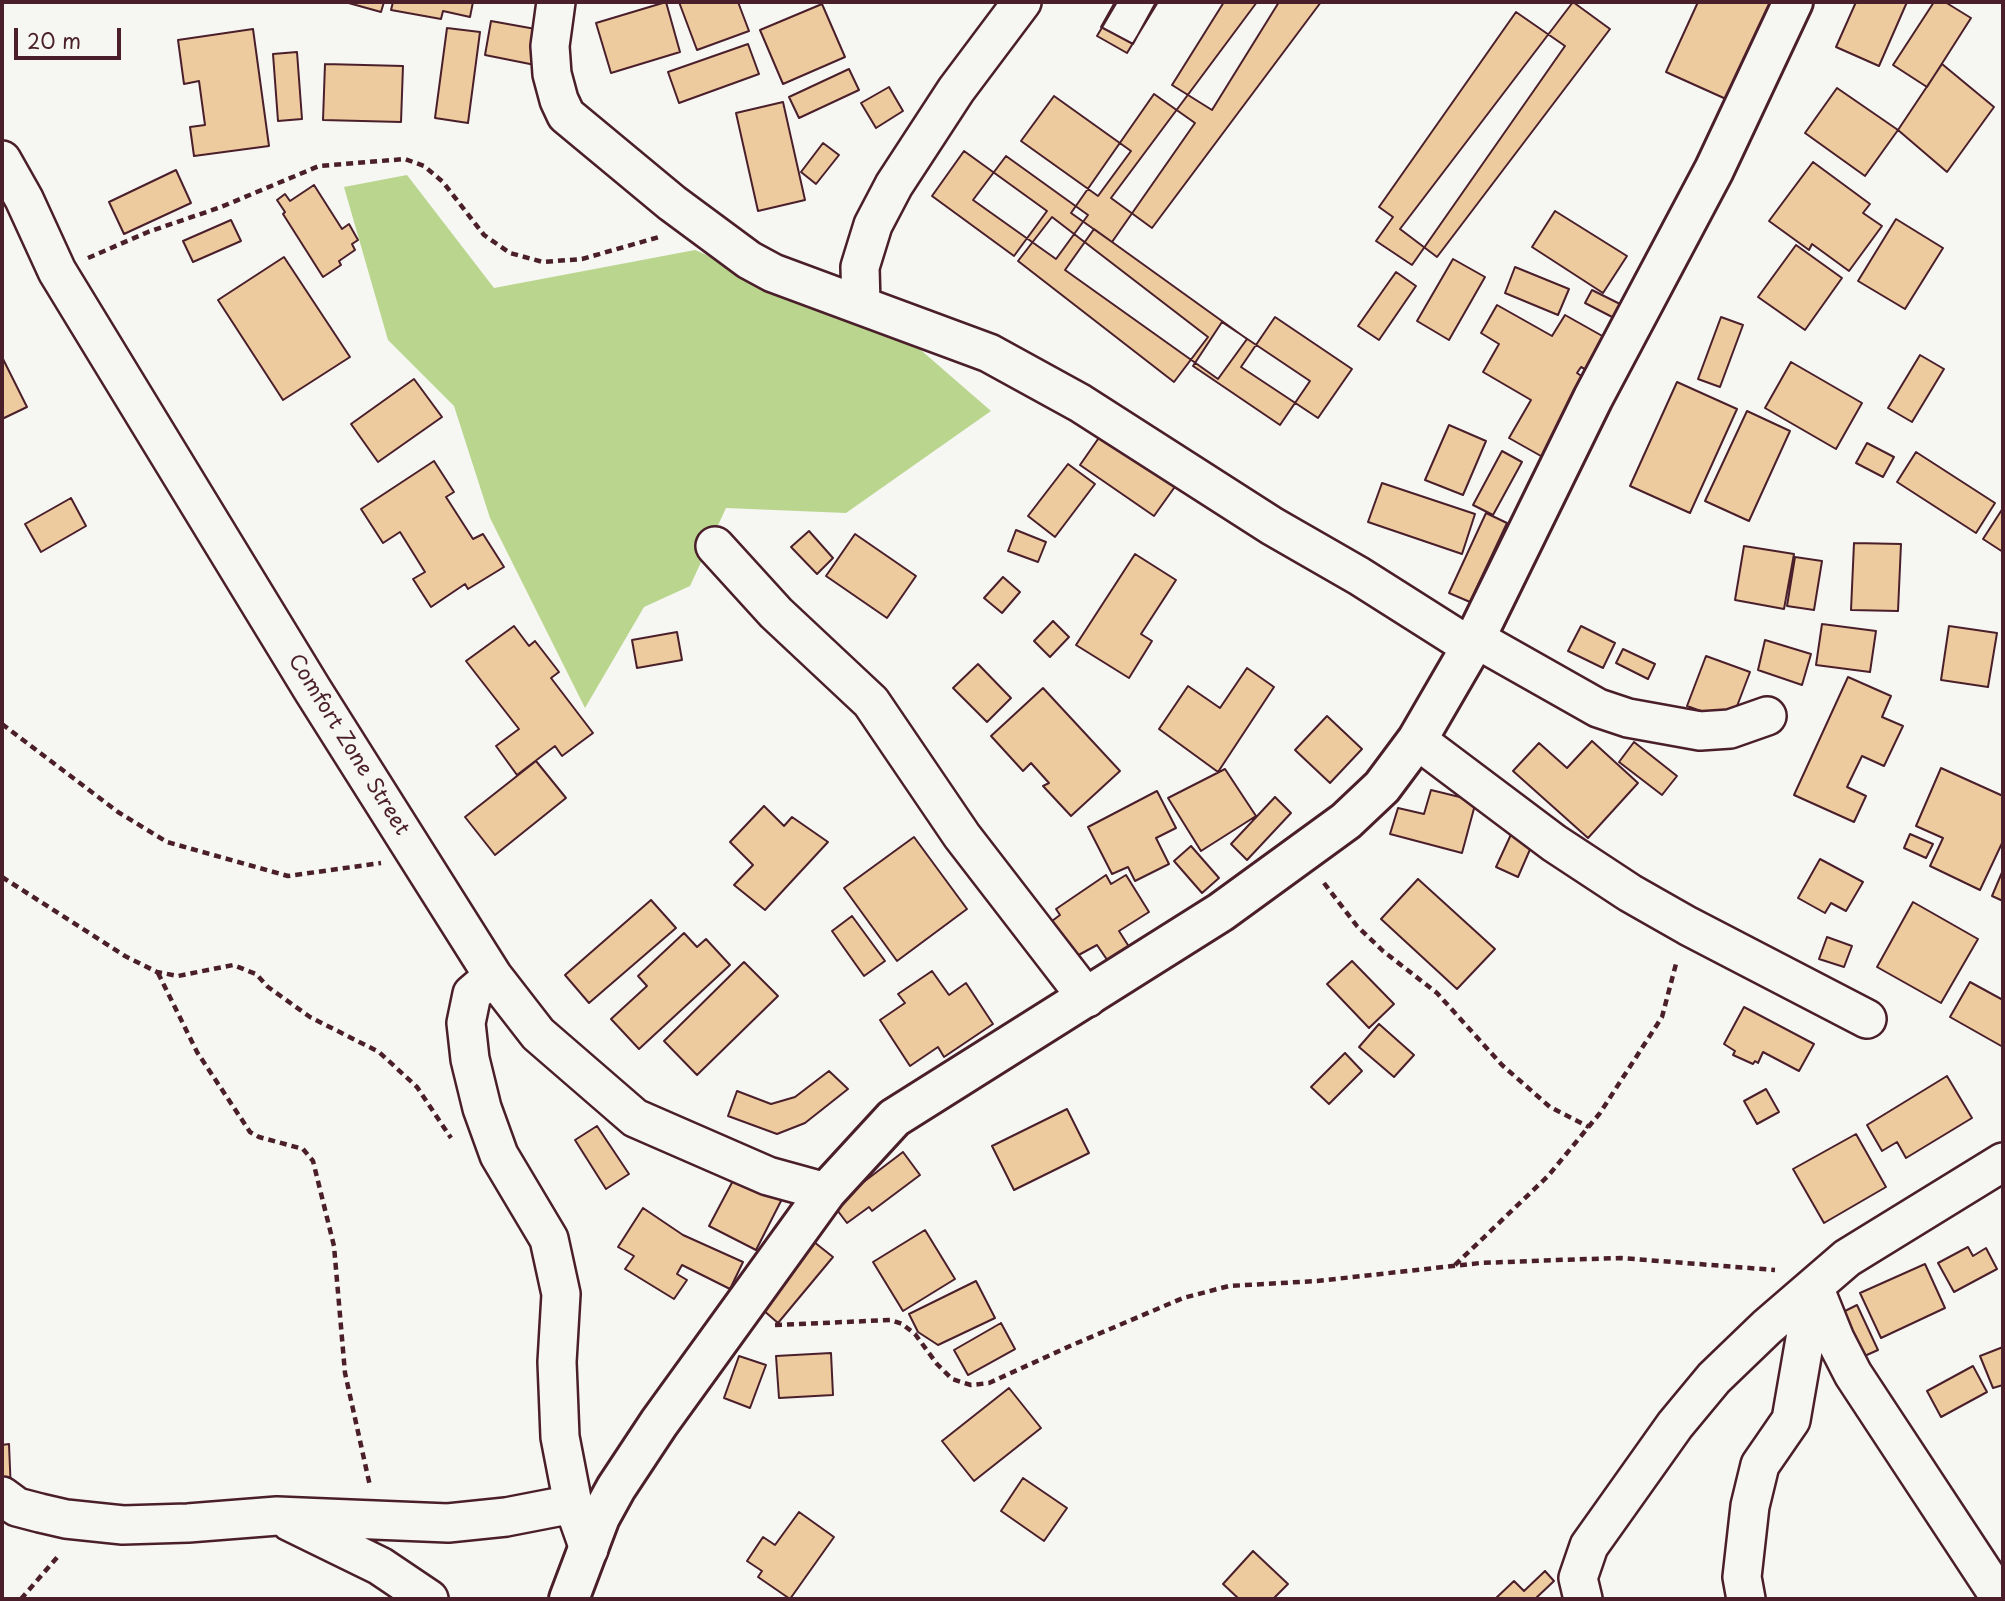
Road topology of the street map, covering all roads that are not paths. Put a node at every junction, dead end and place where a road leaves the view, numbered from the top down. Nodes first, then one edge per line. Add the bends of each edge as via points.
1 (556, 2) edge
2 (1022, 2) edge
3 (1793, 2) edge
4 (2, 160) edge
5 (861, 305) junction
6 (715, 545) dead end
7 (1474, 643) junction
8 (1767, 716) dead end
9 (1418, 740) junction
10 (493, 976) junction
11 (1087, 998) junction
12 (1867, 1018) dead end
13 (2003, 1162) edge
14 (826, 1192) junction
15 (1821, 1281) junction
16 (2, 1496) edge
17 (573, 1504) junction
18 (277, 1516) junction
19 (589, 1549) junction
20 (429, 1599) edge
21 (569, 1599) edge
22 (1583, 1599) edge
23 (1746, 1599) edge
24 (2001, 1599) edge

1 - 5 street via 550,46 552,74 566,115 749,260
2 - 5 street via 956,90 894,185 873,225 860,267
3 - 7 street via 1714,170 1593,398
4 - 10 street, Comfort Zone Street via 57,271
5 - 7 street via 989,353 1080,403 1272,526
6 - 11 street via 776,613 871,702 962,836
7 - 8 street via 1598,708 1628,718 1700,731 1730,729
7 - 9 street
9 - 11 street via 1382,787 1346,821 1221,912
9 - 12 street via 1554,843 1630,893
10 - 14 street, Comfort Zone Street via 538,1034 635,1118 768,1176
10 - 17 street via 472,994 466,1023 470,1059 499,1155 549,1239 561,1294 557,1362 560,1437
11 - 14 street via 894,1118
13 - 15 street via 1847,1258
14 - 19 street via 616,1489
15 - 22 street via 1714,1378 1675,1425 1589,1546 1578,1578
15 - 23 street via 1791,1420 1760,1465 1742,1577
15 - 24 street via 1835,1339 1853,1374
16 - 18 street via 17,1507 53,1516 123,1525
17 - 18 street via 448,1523
17 - 19 street
18 - 20 street via 380,1566
19 - 21 street

